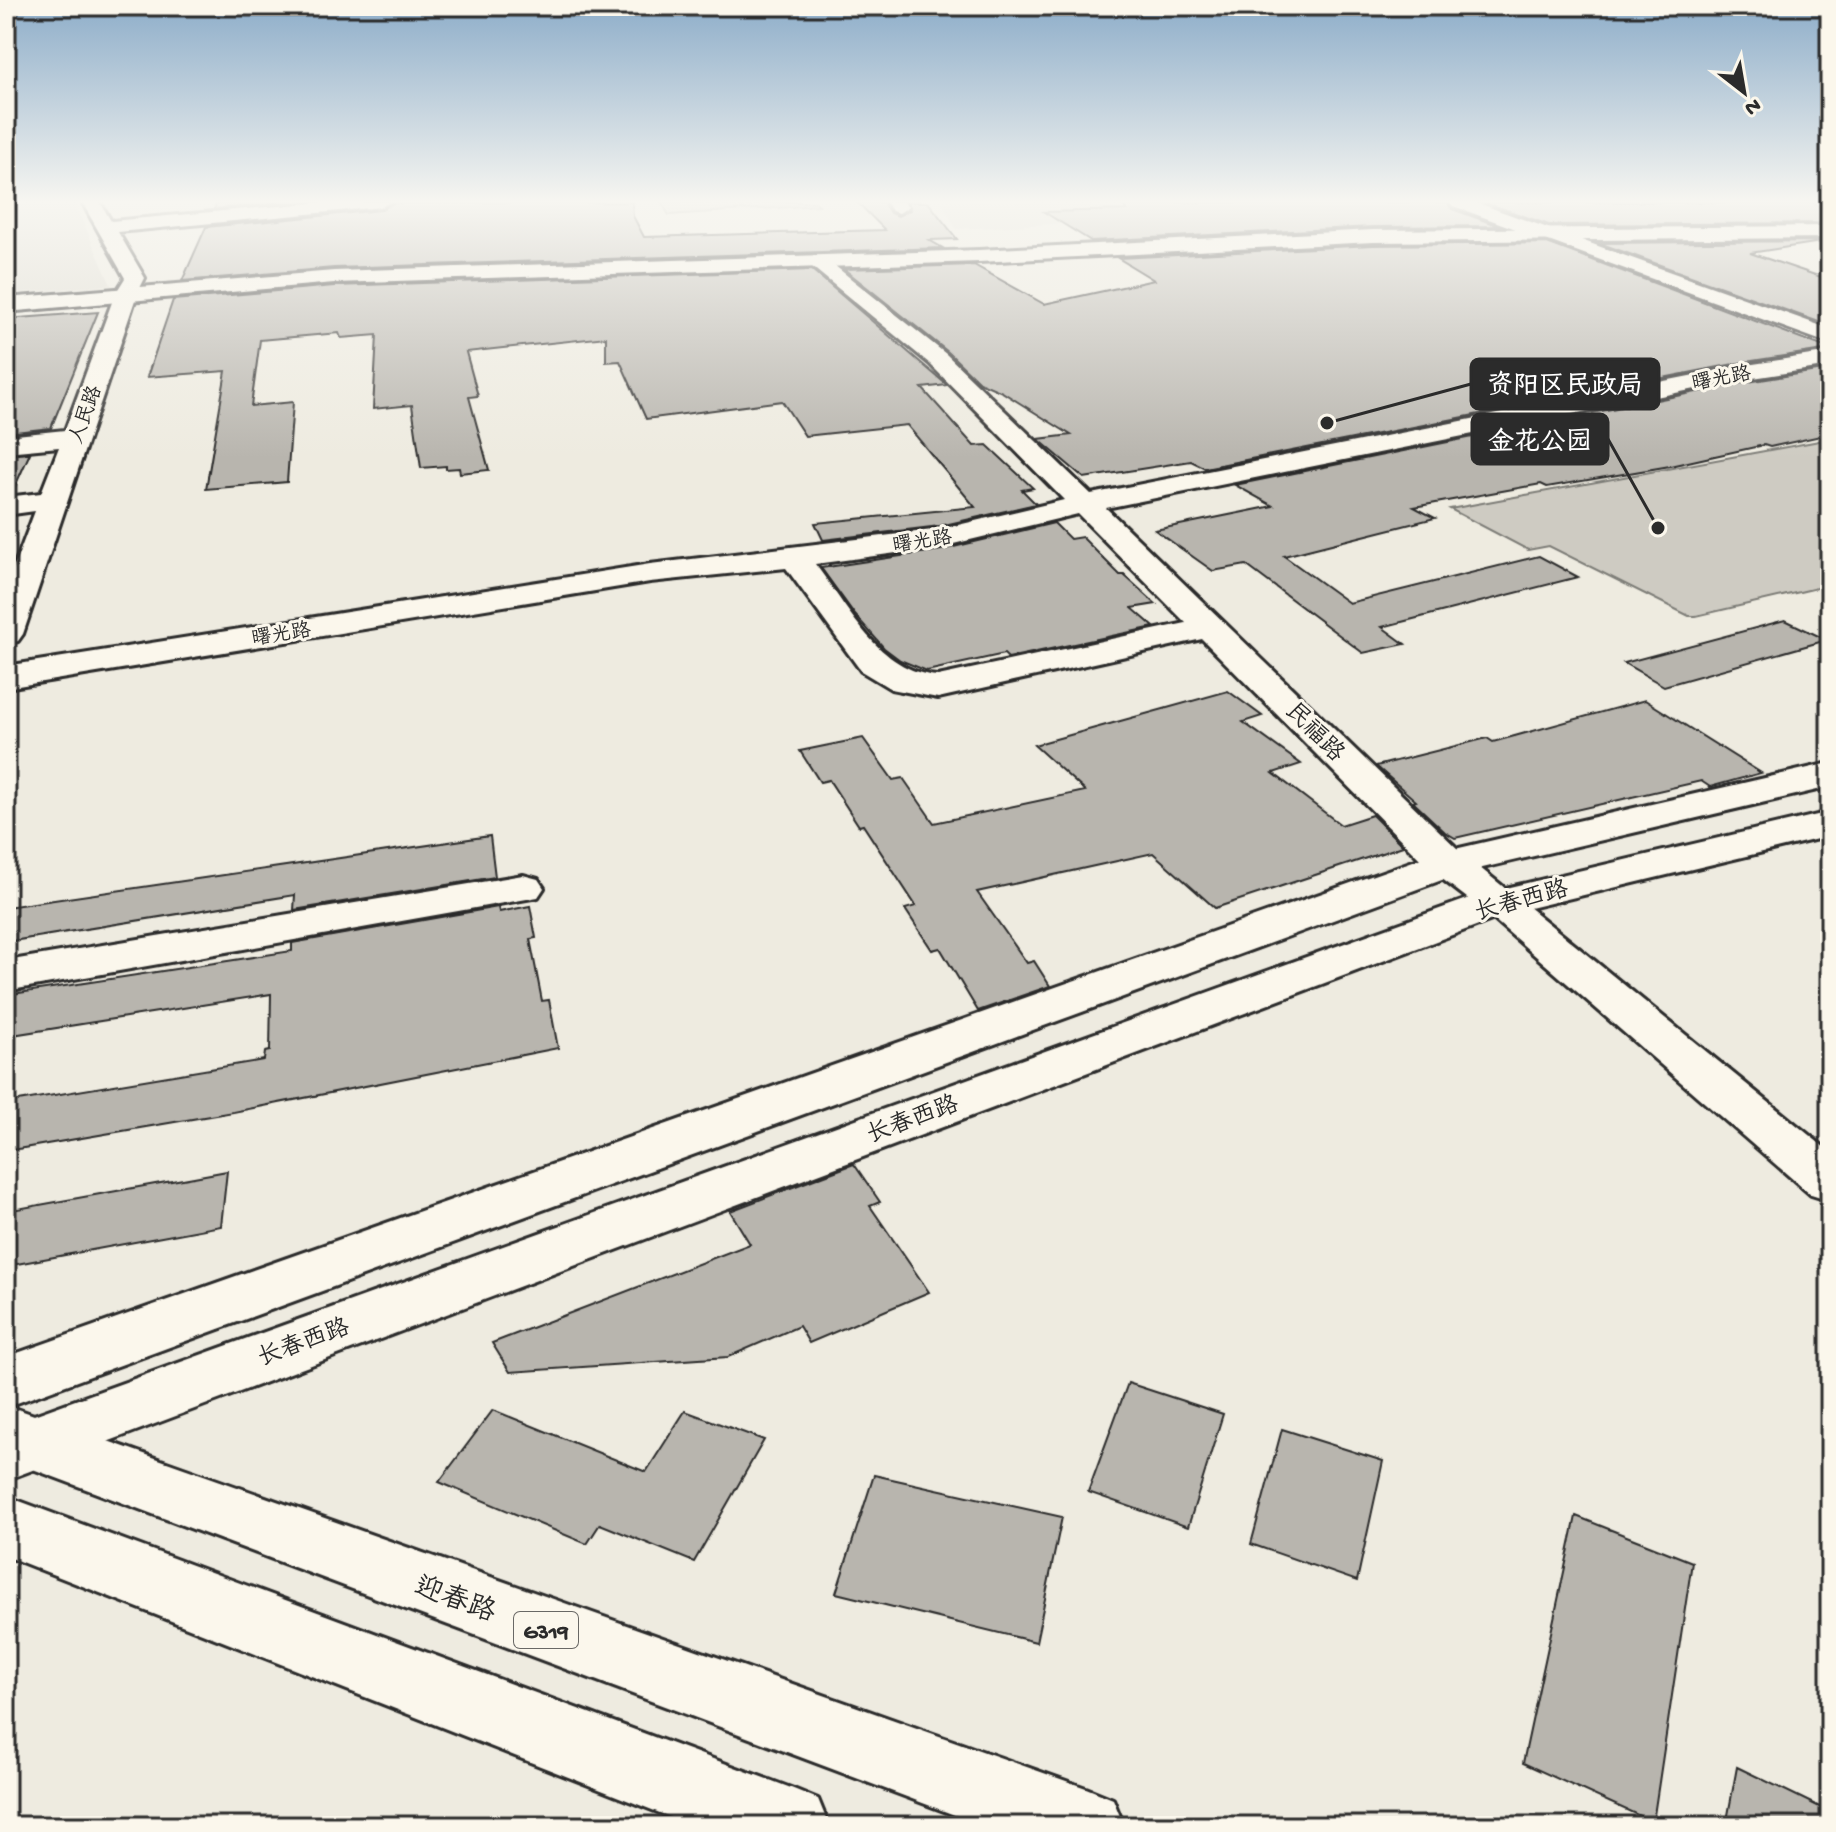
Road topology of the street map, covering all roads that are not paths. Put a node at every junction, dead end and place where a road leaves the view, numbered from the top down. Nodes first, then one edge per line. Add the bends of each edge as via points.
1 (145, 287) edge
2 (155, 287) edge
3 (850, 287) edge
4 (1697, 287) edge
5 (129, 289) junction
6 (6, 296) edge
7 (6, 305) edge
8 (1830, 337) edge
9 (1830, 359) edge
10 (76, 437) junction
11 (6, 444) edge
12 (53, 500) junction
13 (1088, 503) junction
14 (6, 506) edge
15 (794, 558) junction
16 (1212, 627) junction
17 (6, 634) edge
18 (6, 677) edge
19 (1830, 775) edge
20 (1830, 824) edge
21 (1448, 863) junction
22 (523, 888) dead end
23 (1499, 902) junction
24 (6, 976) edge
25 (1830, 1181) edge
26 (12, 1427) edge
27 (6, 1526) edge
28 (791, 1826) edge
29 (1086, 1826) edge

1 - 5 main road
2 - 5 main road
3 - 13 main road, 民福路 via 938,359
4 - 8 main road
5 - 6 main road
5 - 7 main road
5 - 10 main road, 人民路
9 - 13 main road, 曙光路
10 - 11 main road
10 - 12 main road, 人民路
12 - 14 main road
12 - 17 main road, 人民路
13 - 15 main road, 曙光路 via 941,538
13 - 16 main road, 民福路
15 - 16 main road via 873,664 916,686 938,687
15 - 18 main road, 曙光路 via 650,573
16 - 21 main road, 民福路
19 - 21 main road
20 - 23 main road, 长春西路
21 - 23 main road, 民福路
21 - 26 main road
22 - 24 main road
23 - 25 main road, 民福路
23 - 26 main road, 长春西路
26 - 29 main road, 迎春路 / G319
27 - 28 main road

